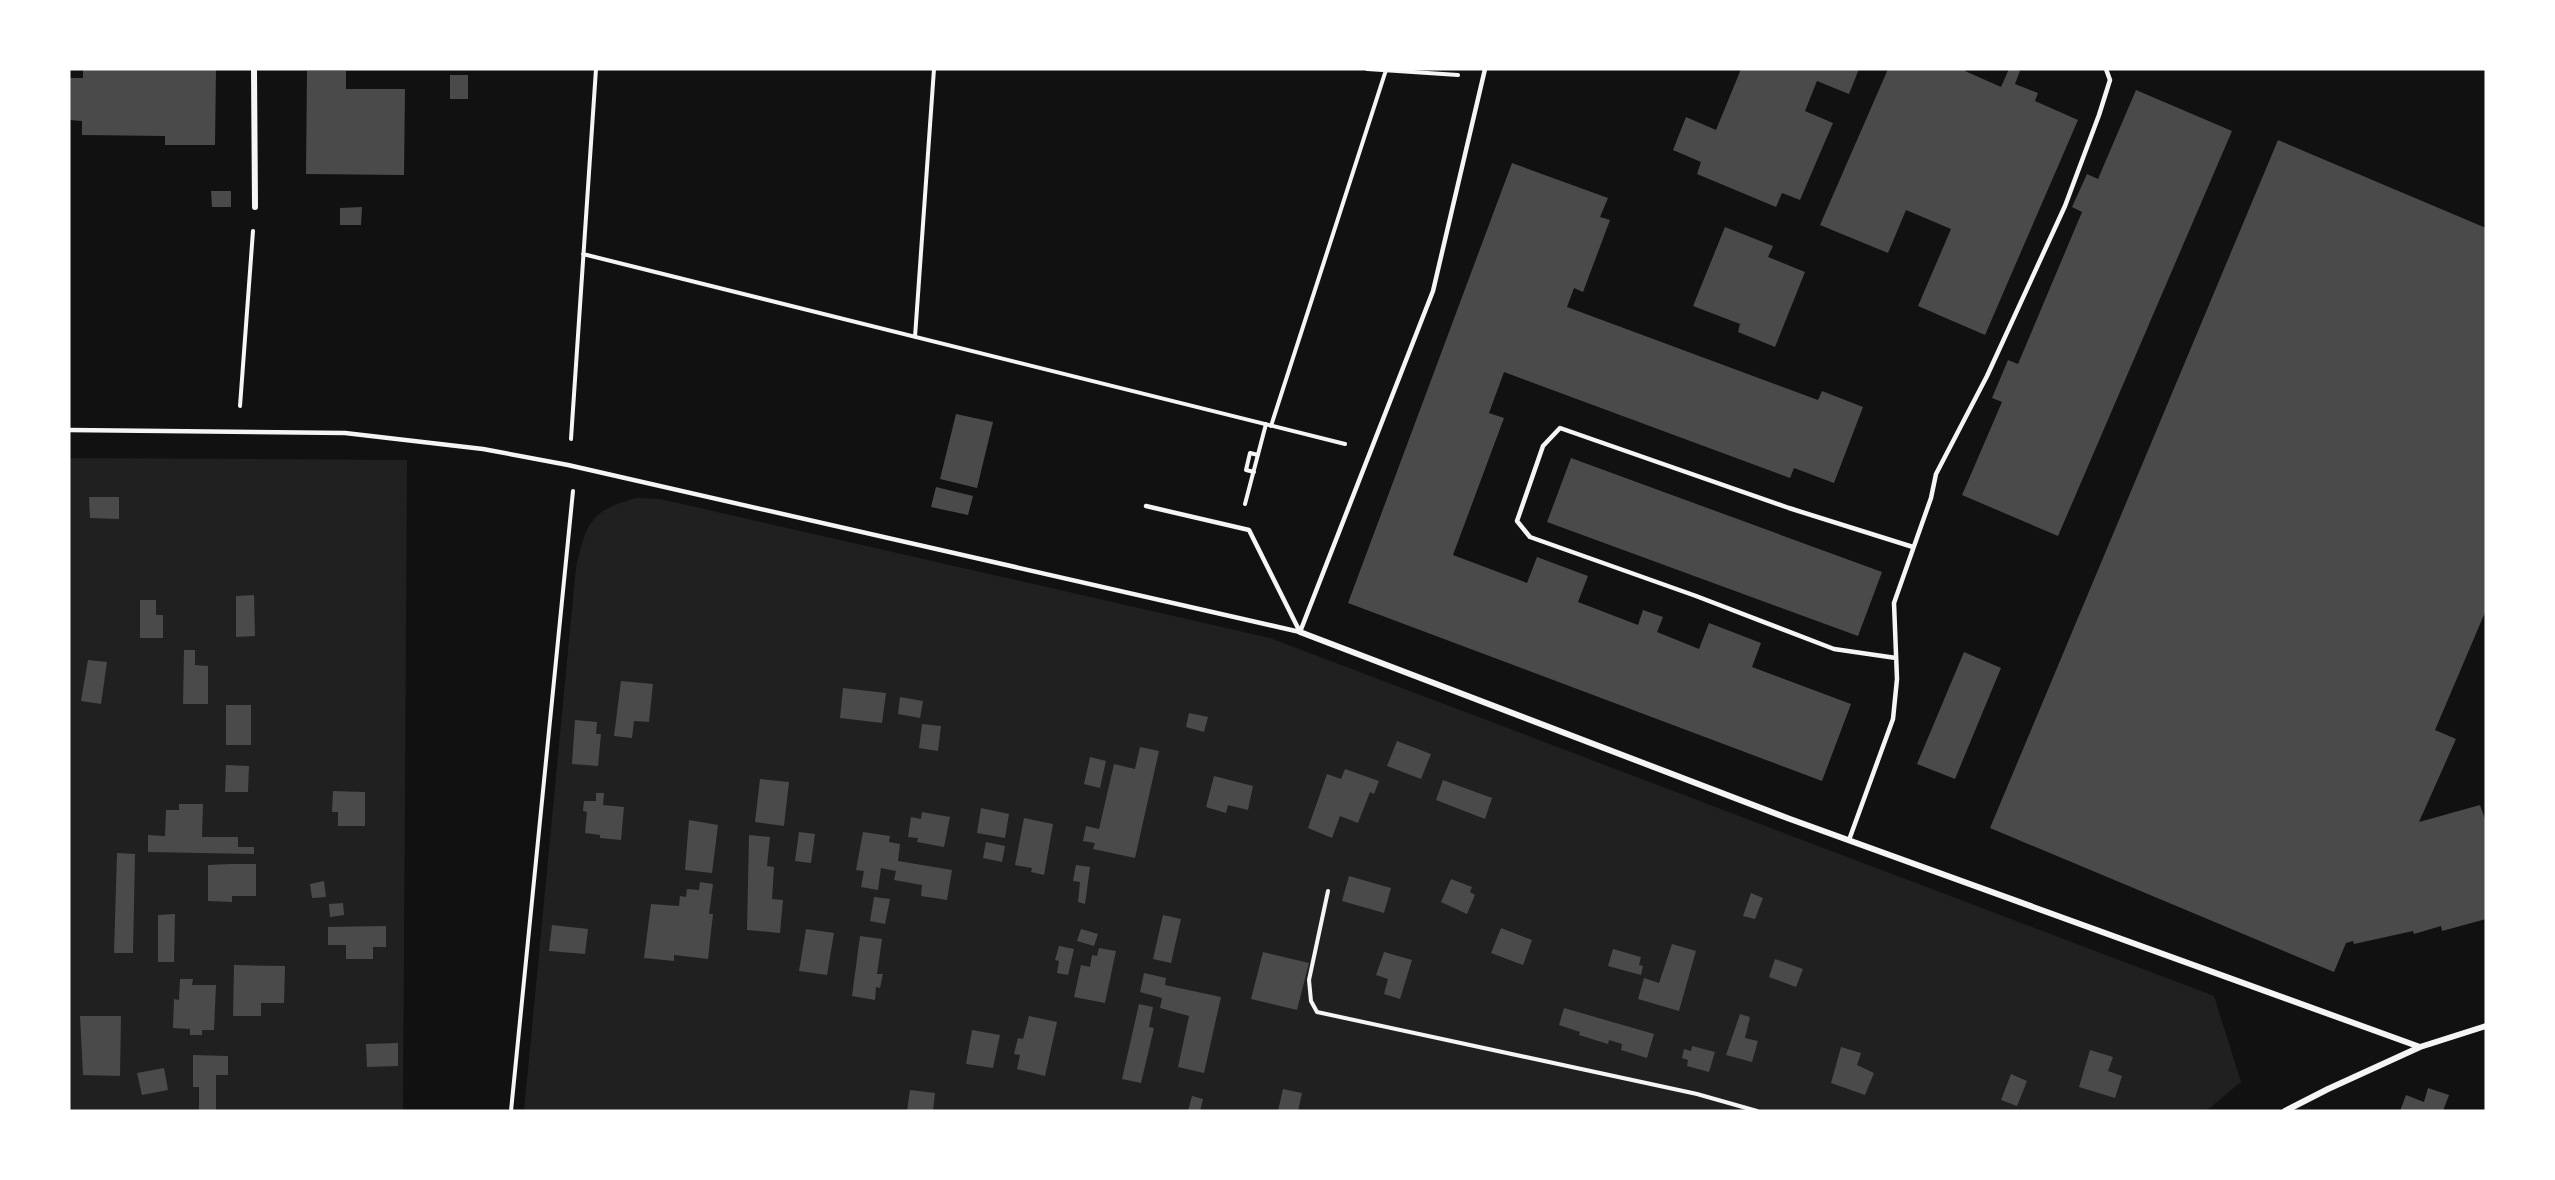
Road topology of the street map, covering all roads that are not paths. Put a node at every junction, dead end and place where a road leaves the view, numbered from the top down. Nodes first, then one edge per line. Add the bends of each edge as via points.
1 (254, 69) edge
2 (1485, 69) edge
3 (2106, 69) edge
4 (255, 207) road end
5 (69, 430) edge
6 (1146, 506) dead end
7 (1913, 547) junction
8 (1300, 632) junction
9 (1896, 658) junction
10 (1849, 840) junction
11 (2486, 1026) edge
12 (2420, 1047) junction
13 (2285, 1111) edge

1 - 4 street
2 - 8 lane via 1433,291
3 - 7 lane via 2110,80 2065,206 1987,376 1936,474
5 - 8 lane via 357,434 483,449
6 - 8 lane via 1249,530
7 - 9 lane via 1894,603
7 - 9 lane via 1560,428 1543,446 1516,521 1530,537 1834,649
8 - 10 street
9 - 10 lane via 1893,719
10 - 12 street
11 - 12 street
12 - 13 street

